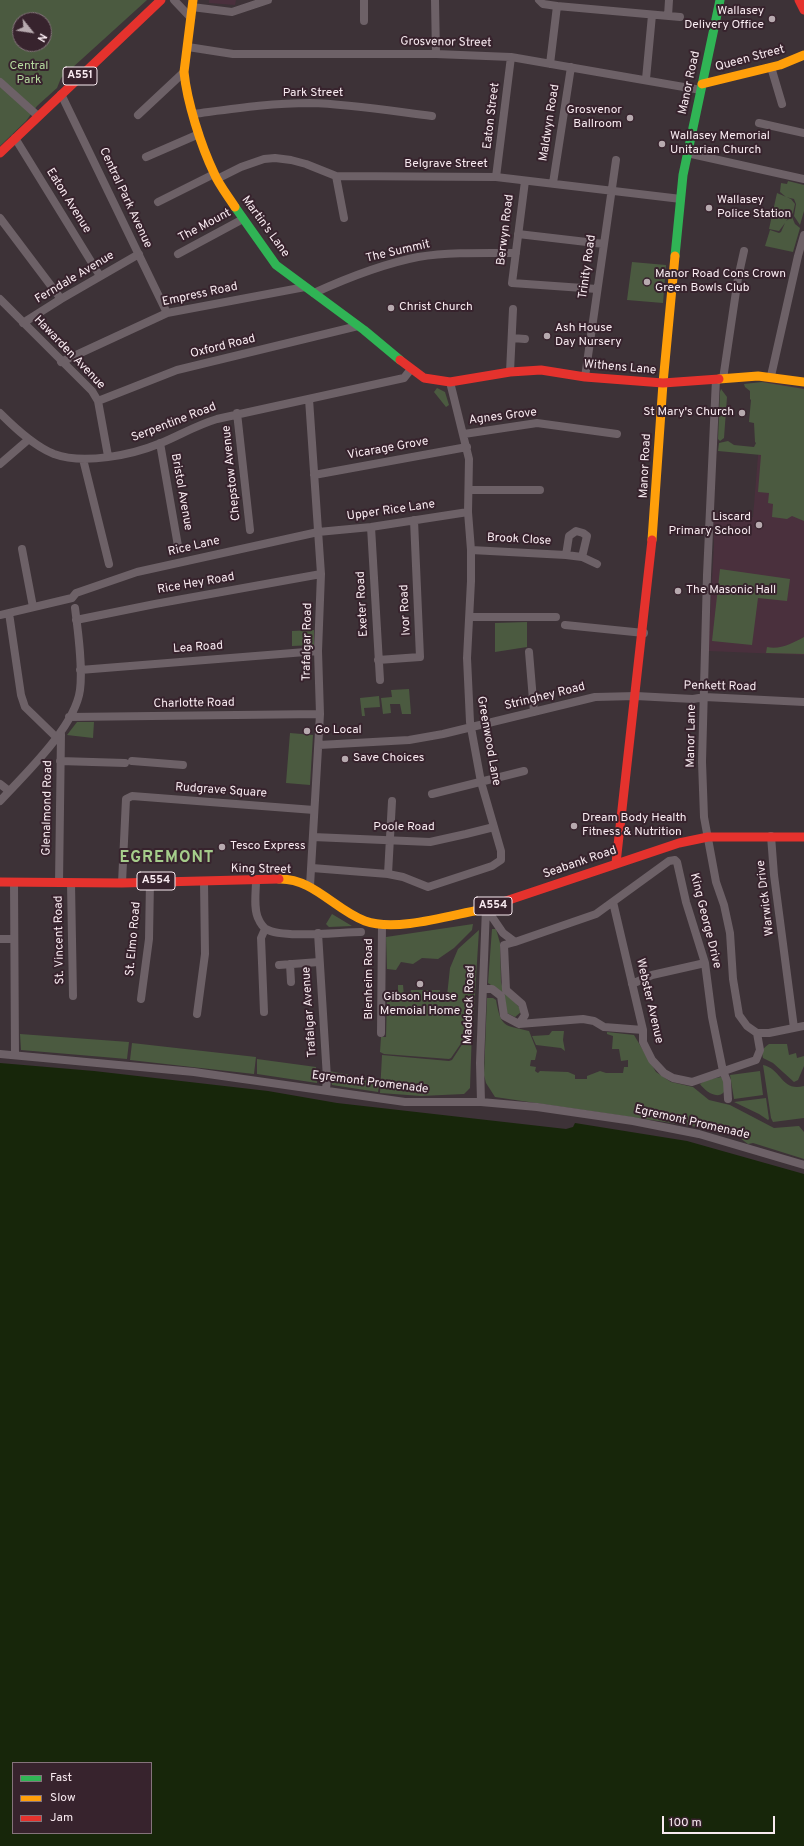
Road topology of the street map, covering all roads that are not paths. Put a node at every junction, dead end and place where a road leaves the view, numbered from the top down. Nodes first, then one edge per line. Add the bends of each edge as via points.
1 (161, 0) edge
2 (174, 0) edge
3 (268, 0) edge
4 (364, 0) edge
5 (435, 0) edge
6 (539, 0) edge
7 (669, 0) edge
8 (720, 0) edge
9 (799, 0) edge
10 (193, 4) edge
11 (587, 4) edge
12 (557, 6) junction
13 (804, 10) edge
14 (652, 15) junction
15 (668, 16) junction
16 (191, 18) junction
17 (680, 18) dead end
18 (364, 21) dead end
19 (188, 47) junction
20 (436, 54) junction
21 (804, 55) edge
22 (511, 57) junction
23 (550, 64) junction
24 (571, 67) junction
25 (772, 67) junction
26 (184, 72) junction
27 (646, 79) junction
28 (0, 82) edge
29 (701, 87) junction
30 (61, 94) junction
31 (782, 104) dead end
32 (194, 114) junction
33 (38, 116) junction
34 (138, 116) dead end
35 (432, 116) dead end
36 (759, 123) dead end
37 (804, 133) edge
38 (199, 134) junction
39 (15, 138) junction
40 (0, 153) edge
41 (687, 153) junction
42 (146, 157) dead end
43 (616, 160) dead end
44 (216, 176) junction
45 (336, 176) junction
46 (496, 177) junction
47 (804, 179) edge
48 (525, 181) junction
49 (553, 183) junction
50 (611, 191) junction
51 (681, 199) junction
52 (158, 202) dead end
53 (0, 218) edge
54 (344, 218) dead end
55 (243, 219) junction
56 (518, 234) junction
57 (804, 235) edge
58 (604, 244) junction
59 (744, 251) dead end
60 (516, 253) junction
61 (138, 254) junction
62 (178, 254) dead end
63 (100, 276) junction
64 (305, 287) junction
65 (597, 289) junction
66 (314, 292) junction
67 (0, 299) edge
68 (61, 299) junction
69 (513, 309) dead end
70 (167, 313) junction
71 (24, 323) junction
72 (358, 326) junction
73 (512, 338) junction
74 (525, 339) dead end
75 (62, 362) junction
76 (411, 370) junction
77 (510, 372) junction
78 (771, 376) junction
79 (585, 378) junction
80 (720, 379) junction
81 (434, 380) joint
82 (450, 382) junction
83 (804, 382) edge
84 (663, 383) junction
85 (309, 399) junction
86 (98, 401) junction
87 (0, 413) edge
88 (237, 414) junction
89 (464, 434) junction
90 (617, 434) dead end
91 (30, 438) junction
92 (160, 443) junction
93 (467, 447) junction
94 (108, 456) junction
95 (83, 459) junction
96 (0, 464) edge
97 (314, 475) junction
98 (469, 490) junction
99 (540, 490) dead end
100 (468, 512) junction
101 (414, 520) junction
102 (371, 527) junction
103 (250, 530) dead end
104 (318, 532) junction
105 (178, 546) dead end
106 (22, 549) dead end
107 (471, 550) junction
108 (566, 555) junction
109 (582, 557) junction
110 (109, 564) dead end
111 (597, 564) dead end
112 (321, 574) junction
113 (33, 607) junction
114 (75, 608) dead end
115 (9, 613) junction
116 (0, 615) edge
117 (470, 617) junction
118 (556, 617) dead end
119 (76, 620) junction
120 (565, 625) dead end
121 (644, 633) junction
122 (318, 651) junction
123 (529, 652) dead end
124 (378, 660) junction
125 (80, 670) junction
126 (380, 680) dead end
127 (636, 696) junction
128 (704, 697) junction
129 (804, 702) edge
130 (534, 712) junction
131 (320, 714) junction
132 (69, 717) junction
133 (471, 728) junction
134 (59, 736) junction
135 (318, 745) junction
136 (60, 761) junction
137 (183, 765) dead end
138 (524, 771) dead end
139 (481, 782) junction
140 (0, 784) edge
141 (9, 791) junction
142 (432, 794) dead end
143 (0, 801) edge
144 (392, 802) dead end
145 (314, 810) junction
146 (494, 827) junction
147 (771, 836) junction
148 (708, 837) junction
149 (804, 837) edge
150 (313, 838) junction
151 (390, 840) junction
152 (616, 863) junction
153 (312, 868) junction
154 (388, 874) junction
155 (150, 881) junction
156 (256, 881) junction
157 (0, 882) edge
158 (14, 882) junction
159 (122, 882) junction
160 (204, 882) junction
161 (59, 883) junction
162 (71, 883) junction
163 (310, 886) junction
164 (613, 902) junction
165 (486, 908) junction
166 (366, 921) joint
167 (382, 925) junction
168 (265, 929) junction
169 (361, 932) dead end
170 (318, 933) junction
171 (0, 938) edge
172 (14, 938) junction
173 (515, 942) junction
174 (319, 962) junction
175 (705, 963) junction
176 (290, 964) junction
177 (279, 965) dead end
178 (291, 982) dead end
179 (632, 984) junction
180 (483, 989) junction
181 (73, 996) dead end
182 (141, 999) dead end
183 (264, 1012) dead end
184 (196, 1014) dead end
185 (519, 1024) junction
186 (804, 1026) edge
187 (794, 1028) junction
188 (643, 1030) junction
189 (381, 1033) dead end
190 (757, 1033) junction
191 (0, 1054) edge
192 (15, 1055) junction
193 (723, 1071) junction
194 (326, 1090) junction
195 (728, 1099) dead end
196 (481, 1102) junction
197 (804, 1165) edge

1 - 30 main road, A551
2 - 16 street
3 - 10 street via 232,12
4 - 18 street
5 - 20 street
6 - 12 street via 543,4
7 - 15 street
8 - 29 main road, Manor Road
9 - 13 main road
10 - 16 main road, Martin's Lane
11 - 12 street
11 - 14 street
12 - 23 street
14 - 15 street
14 - 27 street
15 - 17 street
16 - 19 main road, Martin's Lane
19 - 20 street, Grosvenor Street via 233,54
19 - 26 main road, Martin's Lane
20 - 22 street, Grosvenor Street
21 - 25 main road, Queen Street
22 - 23 street, Grosvenor Street
22 - 46 street, Eaton Street
23 - 24 street, Grosvenor Street
24 - 27 street, Grosvenor Street
24 - 49 street, Maldwyn Road
25 - 29 main road, Queen Street
25 - 31 street
26 - 32 main road, Martin's Lane
26 - 34 street
27 - 29 street, Grosvenor Street
28 - 33 street
29 - 41 main road, Manor Road
30 - 33 main road, A551
30 - 61 street, Central Park Avenue
32 - 35 street, Park Street via 309,103
32 - 38 main road, Martin's Lane
33 - 39 main road, A551
36 - 37 street
38 - 42 street
38 - 44 main road, Martin's Lane
39 - 40 main road, A551
39 - 63 street, Eaton Avenue
41 - 47 street
41 - 51 main road, Manor Road
43 - 50 street, Trinity Road
44 - 45 street, Belgrave Street via 264,159 275,158 306,164
44 - 52 street, Belgrave Street
44 - 55 main road, Martin's Lane
45 - 46 street, Belgrave Street
45 - 54 street
46 - 48 street, Belgrave Street
48 - 49 street, Belgrave Street
48 - 56 street, Berwyn Road
49 - 50 street, Belgrave Street
50 - 51 street, Belgrave Street
50 - 58 street, Trinity Road
51 - 84 main road, Manor Road
53 - 68 street
55 - 62 street, The Mount
55 - 64 main road, Martin's Lane via 276,265
56 - 58 street
56 - 60 street, Berwyn Road
57 - 78 street
58 - 65 street, Trinity Road
59 - 80 street, Manor Lane
60 - 65 street, Berwyn Road via 512,283
60 - 66 street, The Summit via 418,257 377,268
61 - 63 street, Ferndale Avenue
61 - 70 street, Central Park Avenue
63 - 68 street, Ferndale Avenue
64 - 66 main road, Martin's Lane
64 - 70 street, Empress Road
65 - 79 street, Trinity Road
66 - 72 main road, Martin's Lane
67 - 71 street, Hawarden Avenue
68 - 71 street, Ferndale Avenue
69 - 73 street
70 - 75 street, Empress Road
71 - 75 street, Hawarden Avenue
72 - 76 main road, Martin's Lane
72 - 86 street, Oxford Road via 177,370
73 - 74 street
73 - 77 street
75 - 86 street, Hawarden Avenue via 92,391
76 - 81 main road, Martin's Lane via 424,378
76 - 85 street, Serpentine Road via 404,378
77 - 79 main road, Withens Lane via 541,370
77 - 82 main road, Withens Lane
78 - 80 main road, Withens Lane
78 - 83 main road, Withens Lane
79 - 84 main road, Withens Lane
80 - 84 main road, Withens Lane
80 - 128 street, Manor Lane via 708,528
81 - 82 main road, Withens Lane
82 - 89 street, Greenwood Lane
84 - 121 main road, Manor Road via 656,513
85 - 88 street, Serpentine Road
85 - 97 street, Trafalgar Road
86 - 94 street, Hawarden Avenue
87 - 91 street, Serpentine Road
88 - 92 street, Serpentine Road via 196,426
88 - 103 street, Chepstow Avenue
89 - 90 street, Agnes Grove via 537,423
89 - 93 street, Greenwood Lane
91 - 95 street, Serpentine Road via 53,453
91 - 96 street
92 - 94 street, Serpentine Road via 133,452
92 - 105 street, Bristol Avenue
93 - 97 street, Vicarage Grove
93 - 98 street, Greenwood Lane
94 - 95 street, Serpentine Road
95 - 110 street
97 - 104 street, Trafalgar Road
98 - 99 street
98 - 100 street, Greenwood Lane
100 - 101 street, Upper Rice Lane
100 - 107 street, Greenwood Lane
101 - 102 street, Upper Rice Lane
101 - 124 street, Ivor Road via 420,657
102 - 104 street, Upper Rice Lane
102 - 124 street, Exeter Road
104 - 112 street, Trafalgar Road
104 - 113 street, Rice Lane via 137,572 76,593 72,598
106 - 113 street
107 - 108 street, Brook Close
107 - 117 street, Greenwood Lane
108 - 109 street, Brook Close
108 - 109 street, Brook Close via 569,536 576,531 587,536
109 - 111 street, Brook Close
112 - 119 street, Rice Hey Road
112 - 122 street, Trafalgar Road
113 - 115 street, Rice Lane
114 - 119 street
115 - 116 street, Rice Lane
115 - 134 street via 25,707
117 - 118 street
117 - 133 street, Greenwood Lane via 467,693
119 - 125 street
120 - 121 street
121 - 127 main road, Manor Road
122 - 125 street, Lea Road
122 - 131 street, Trafalgar Road
123 - 130 street
124 - 126 street, Exeter Road
125 - 132 street via 80,691
127 - 128 street, Penkett Road via 693,699
127 - 130 street, Stringhey Road via 595,697
127 - 152 main road, Manor Road
128 - 129 street, Penkett Road
128 - 148 street, Manor Lane via 702,762 704,817
130 - 133 street, Stringhey Road
131 - 132 street, Charlotte Road
131 - 135 street, Trafalgar Road
132 - 134 street
133 - 135 street, Stringhey Road via 409,740
133 - 139 street, Greenwood Lane
134 - 136 street, Glenalmond Road
134 - 141 street
135 - 145 street, Trafalgar Road
136 - 137 street
136 - 161 street, Glenalmond Road
138 - 139 street
139 - 142 street
139 - 146 street, Greenwood Lane
140 - 141 street
141 - 143 street
144 - 151 street
145 - 150 street, Trafalgar Road
145 - 159 street, Rudgrave Square via 132,796 126,799
146 - 151 street, Poole Road via 430,842
146 - 154 street, Greenwood Lane via 501,860 492,866 428,887
147 - 148 main road, Seabank Road / A554
147 - 149 main road, Seabank Road / A554
147 - 187 street, Warwick Drive
148 - 152 main road, Seabank Road / A554 via 679,842
148 - 190 street, Manor Lane via 716,882 730,933 732,979 739,1015 747,1026
150 - 151 street, Poole Road
150 - 153 street, Trafalgar Road
151 - 154 street
152 - 165 main road, Seabank Road / A554
153 - 154 street, Greenwood Lane
153 - 163 street, Trafalgar Road
155 - 159 main road, King Street / A554
155 - 160 main road, King Street / A554
155 - 182 street, St. Elmo Road via 148,939
156 - 160 main road, King Street / A554
156 - 163 main road, King Street / A554 via 287,880
156 - 168 street via 256,913
157 - 158 main road, King Street / A554
158 - 161 main road, King Street / A554
158 - 172 street
159 - 162 main road, King Street / A554
160 - 184 street via 205,954
161 - 162 main road, King Street / A554
162 - 181 street, St. Vincent Road
163 - 166 main road, King Street / A554 via 348,913
164 - 173 street via 596,914
164 - 175 street, King George Drive via 669,861 675,860
164 - 179 street, Webster Avenue
165 - 167 main road, Seabank Road / A554 via 426,921
165 - 173 street via 503,933
165 - 180 street, Maddock Road
166 - 167 main road, Seabank Road / A554
167 - 189 street, Blenheim Road
168 - 170 street via 276,933
168 - 183 street via 261,938
169 - 170 street
170 - 174 street, Trafalgar Avenue
171 - 172 street
172 - 192 street
173 - 185 street via 504,945 506,990 522,1004 526,1015
174 - 176 street
174 - 194 street, Trafalgar Avenue
175 - 179 street via 652,975
175 - 193 street, King George Drive
176 - 177 street
176 - 178 street
179 - 188 street, Webster Avenue
180 - 185 street via 492,989 501,996 504,1016
180 - 196 street, Maddock Road
185 - 188 street via 583,1019 594,1021 604,1027
186 - 187 street
187 - 190 street
188 - 193 street, Webster Avenue via 643,1042 652,1060 657,1067 673,1078 692,1082
190 - 193 street via 760,1050 756,1060
191 - 192 street, Egremont Promenade
192 - 194 street, Egremont Promenade via 194,1072
193 - 195 street, King George Drive via 727,1081
194 - 196 street, Egremont Promenade via 405,1102
196 - 197 street, Egremont Promenade via 633,1121 699,1134

